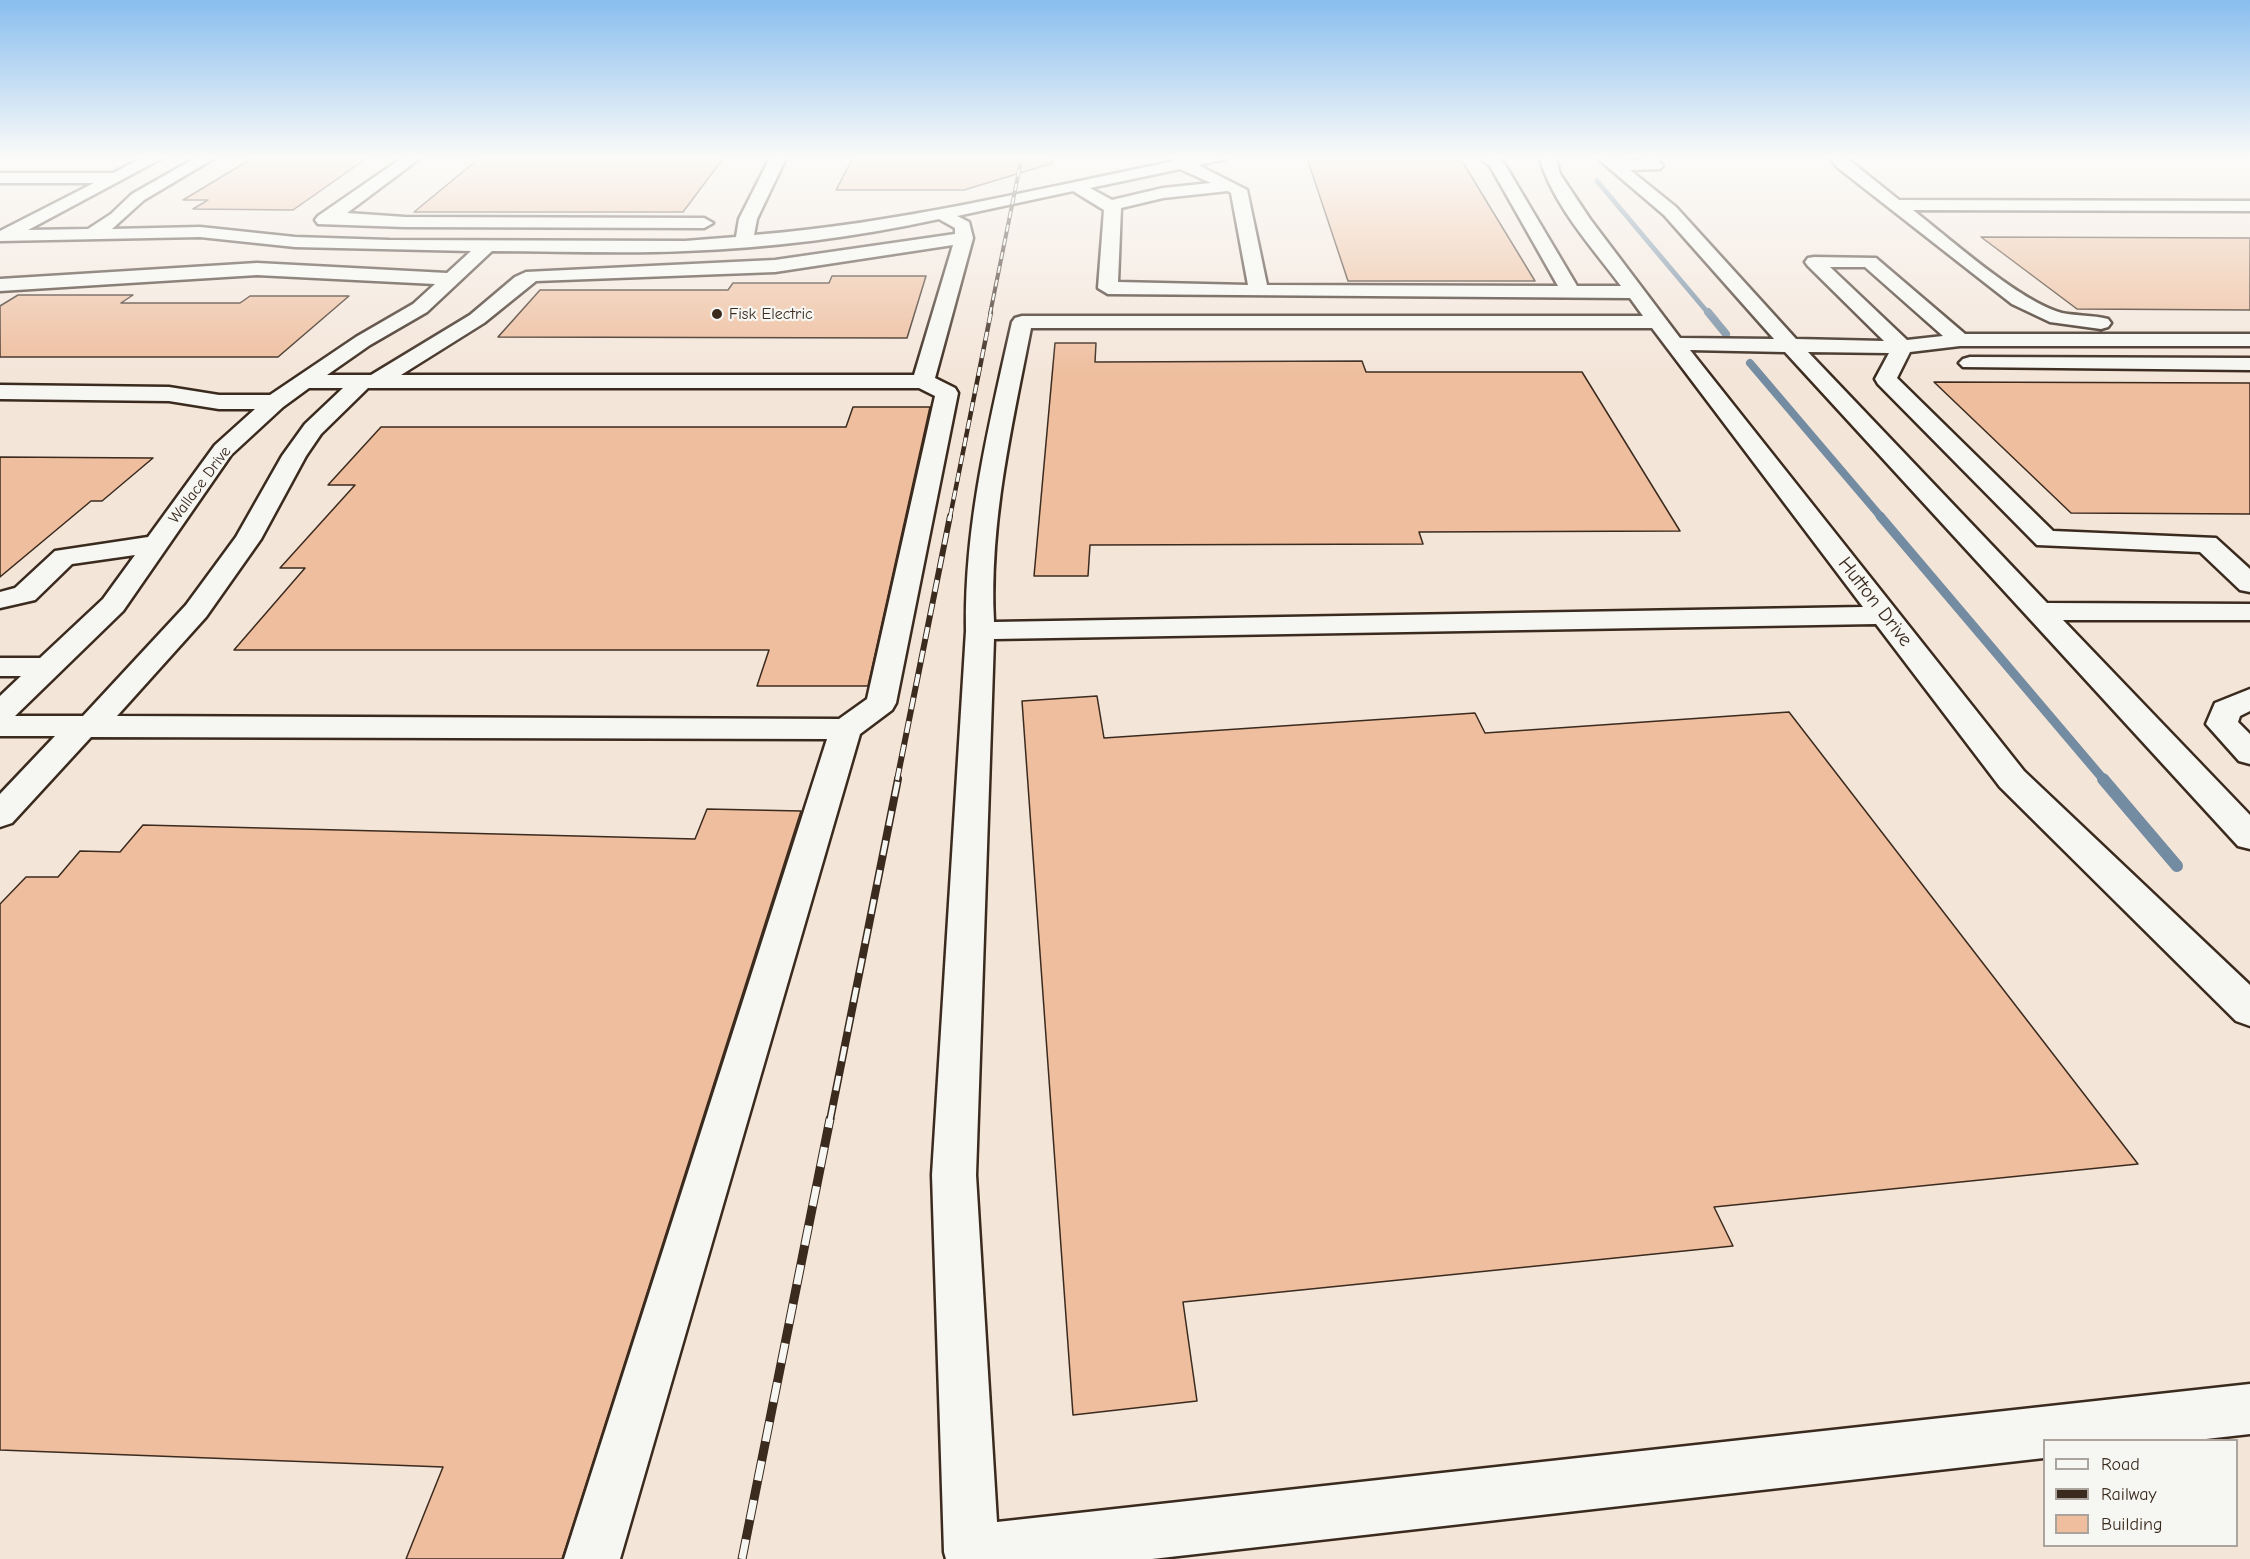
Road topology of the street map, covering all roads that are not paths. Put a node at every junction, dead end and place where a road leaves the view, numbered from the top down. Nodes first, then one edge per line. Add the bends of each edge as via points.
1 (16, 229) edge
2 (100, 229) edge
3 (309, 229) edge
4 (747, 229) edge
5 (848, 229) edge
6 (963, 229) edge
7 (1112, 229) edge
8 (1247, 229) edge
9 (1532, 229) edge
10 (1575, 229) edge
11 (1686, 229) edge
12 (1927, 229) edge
13 (1, 236) edge
14 (89, 236) junction
15 (964, 238) junction
16 (295, 242) junction
17 (744, 242) junction
18 (487, 246) junction
19 (610, 247) junction
20 (211, 250) dead end
21 (28, 263) dead end
22 (257, 269) junction
23 (587, 274) junction
24 (451, 279) junction
25 (0, 284) edge
26 (1259, 291) junction
27 (1571, 292) junction
28 (1636, 292) junction
29 (1658, 322) junction
30 (2250, 324) edge
31 (1960, 340) junction
32 (2250, 340) edge
33 (1674, 344) junction
34 (1789, 344) junction
35 (1898, 355) junction
36 (2250, 364) edge
37 (370, 381) junction
38 (923, 381) junction
39 (304, 382) junction
40 (0, 392) edge
41 (275, 402) junction
42 (156, 544) junction
43 (2250, 584) edge
44 (0, 600) edge
45 (2041, 611) junction
46 (2250, 612) edge
47 (1886, 615) junction
48 (980, 631) junction
49 (0, 667) edge
50 (48, 667) junction
51 (2250, 699) edge
52 (0, 713) edge
53 (0, 726) edge
54 (87, 726) junction
55 (846, 729) junction
56 (2250, 753) edge
57 (0, 815) edge
58 (2250, 837) edge
59 (2250, 1010) edge
60 (2250, 1409) edge
61 (592, 1559) edge

1 - 13 street
2 - 14 street
3 - 16 street
4 - 17 street
5 - 17 street
6 - 15 street
7 - 26 street via 1108,288
8 - 26 street
9 - 27 street
10 - 28 street, Hutton Drive
11 - 34 street
12 - 30 street via 2019,300 2057,318 2104,324
13 - 14 street
14 - 16 street via 200,232
15 - 23 street via 775,266
15 - 38 street
16 - 18 street
16 - 20 street
16 - 22 street
17 - 19 street
18 - 19 street
18 - 24 street, Wallace Drive
19 - 23 street
21 - 25 street
22 - 24 street
22 - 25 street
23 - 37 street via 533,276 522,281 477,319
24 - 39 street, Wallace Drive via 420,308
26 - 27 street
27 - 28 street
28 - 29 street, Hutton Drive
29 - 33 street, Hutton Drive
29 - 48 street via 1022,322 981,532
31 - 32 street
31 - 35 street
31 - 35 street via 1870,262 1814,262
33 - 34 street
33 - 47 street, Hutton Drive
34 - 35 street
34 - 45 street
35 - 36 street via 1947,363
35 - 43 street via 1886,379 2046,539 2207,544
37 - 38 street
37 - 39 street
37 - 54 street via 313,429 248,540 196,611
38 - 55 street via 947,393 881,703
39 - 41 street, Wallace Drive
40 - 41 street via 169,394 219,402
41 - 42 street, Wallace Drive via 223,450
42 - 44 street via 64,557 25,594
42 - 50 street, Wallace Drive via 113,605
45 - 46 street
45 - 58 street
47 - 48 street
47 - 59 street, Hutton Drive via 2012,779
48 - 60 street via 954,1174 970,1552
49 - 50 street
50 - 52 street, Wallace Drive
51 - 56 street via 2226,710 2222,724
53 - 54 street
54 - 55 street
54 - 57 street
55 - 61 street

